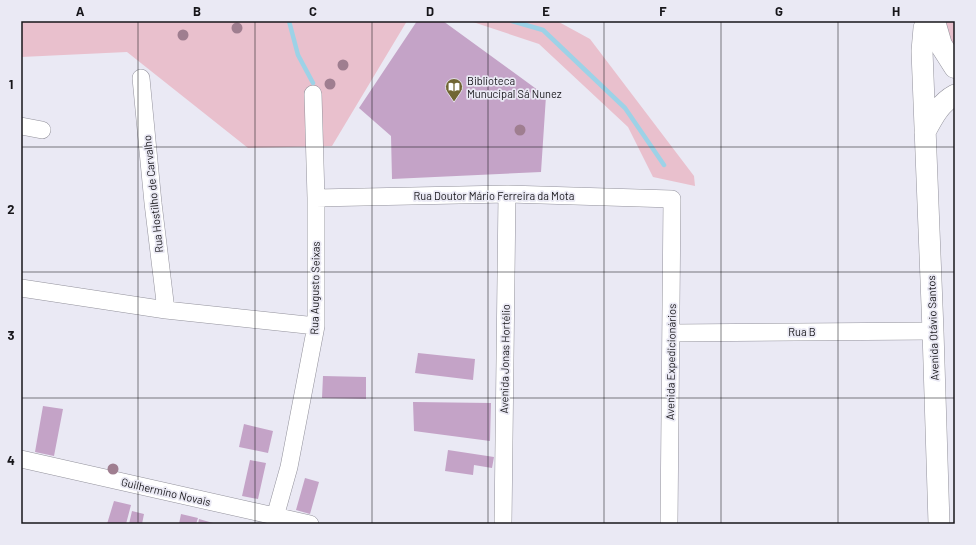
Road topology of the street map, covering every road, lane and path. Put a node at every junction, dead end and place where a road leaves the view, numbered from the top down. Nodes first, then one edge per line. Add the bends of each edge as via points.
1 (927, 21) edge
2 (934, 21) edge
3 (955, 67) edge
4 (141, 78) dead end
5 (313, 94) dead end
6 (955, 94) edge
7 (21, 126) edge
8 (42, 130) dead end
9 (925, 132) junction
10 (507, 194) junction
11 (316, 198) junction
12 (672, 199) joint
13 (21, 288) edge
14 (166, 310) junction
15 (316, 326) junction
16 (933, 331) junction
17 (672, 333) junction
18 (21, 459) edge
19 (273, 521) edge
20 (310, 524) edge
21 (504, 524) edge
22 (669, 524) edge
23 (939, 524) edge

1 - 9 street, Avenida Otávio Santos via 922,51
2 - 3 main road via 941,45
4 - 14 street, Rua Hostilho de Carvalho
5 - 11 street, Rua Augusto Seixas
6 - 9 street via 941,105
7 - 8 street
9 - 16 street, Avenida Otávio Santos
10 - 11 street, Rua Doutor Mário Ferreira da Mota
10 - 12 street, Rua Doutor Mário Ferreira da Mota
10 - 21 street, Avenida Jonas Hortélio
11 - 15 street, Rua Augusto Seixas
12 - 17 street, Avenida Expedicionários
13 - 14 street
14 - 15 street
15 - 19 street, Rua Augusto Seixas via 289,467
16 - 17 street, Rua B
16 - 23 street, Avenida Otávio Santos
17 - 22 street, Avenida Expedicionários
18 - 19 street, Guilhermino Novais
19 - 20 street, Guilhermino Novais

